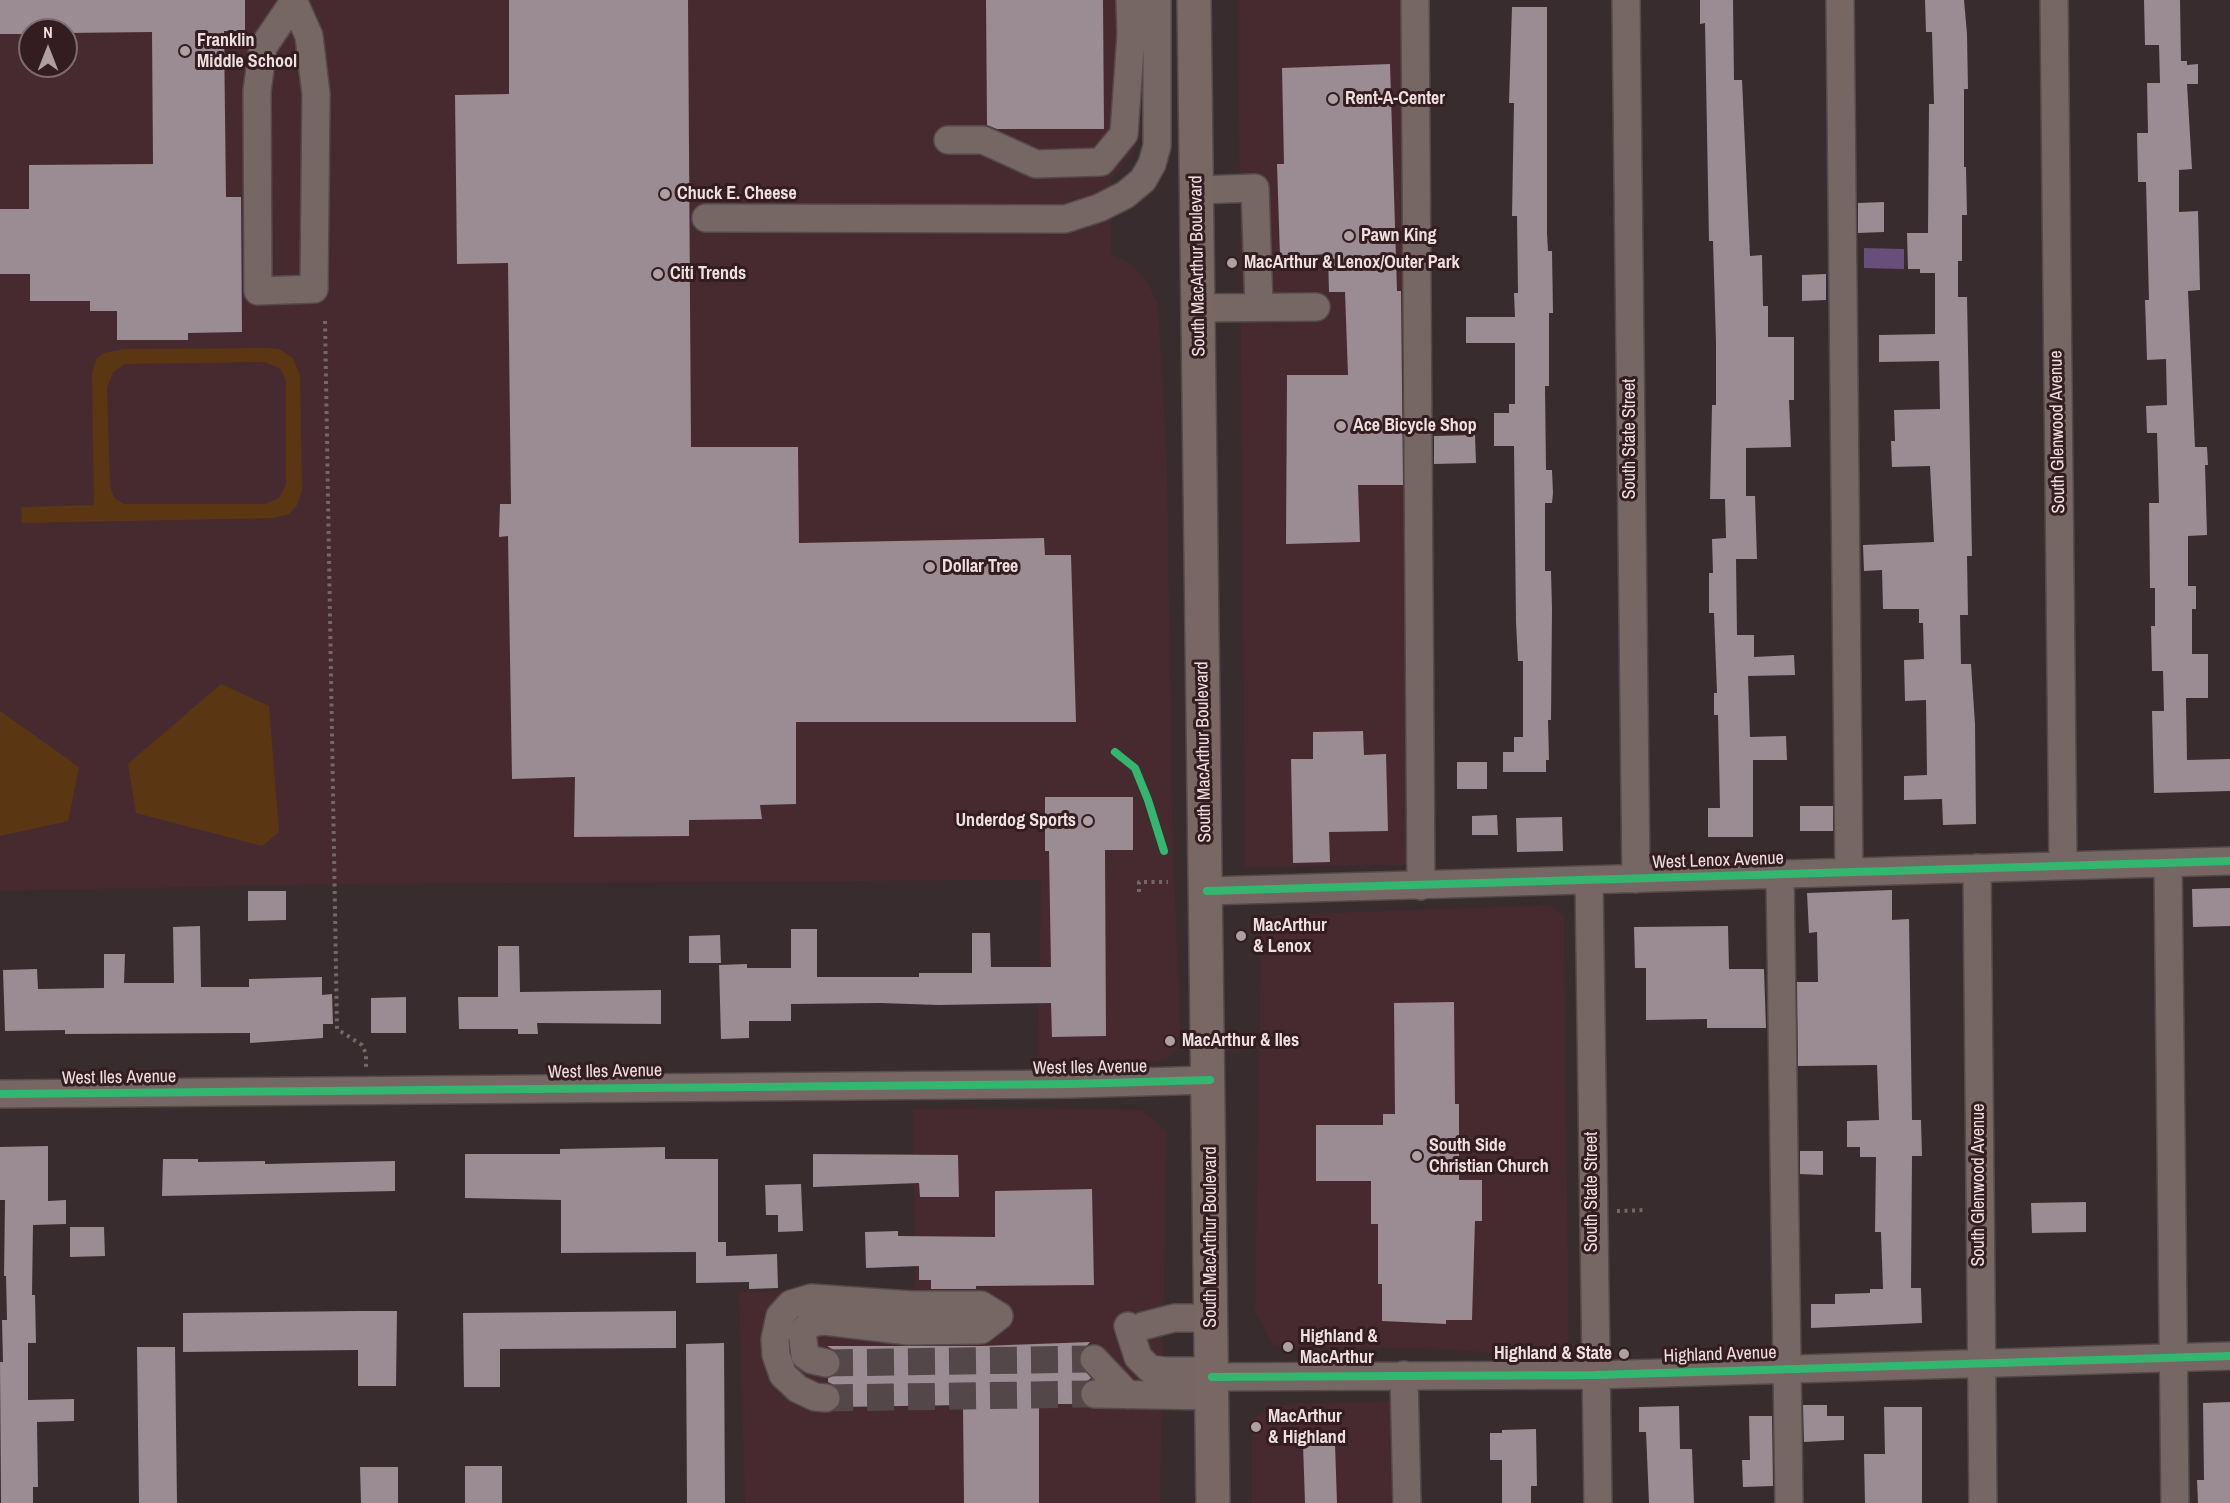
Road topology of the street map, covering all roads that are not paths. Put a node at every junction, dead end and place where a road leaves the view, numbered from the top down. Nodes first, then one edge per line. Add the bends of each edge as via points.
1 (1130, 0) edge
2 (1157, 0) edge
3 (1194, 0) edge
4 (1415, 0) edge
5 (1626, 0) edge
6 (1840, 0) edge
7 (2054, 0) edge
8 (293, 2) edge
9 (948, 140) dead end
10 (1197, 190) junction
11 (706, 218) dead end
12 (1259, 307) junction
13 (1316, 307) dead end
14 (1198, 308) junction
15 (2230, 861) edge
16 (2168, 862) junction
17 (2063, 864) junction
18 (1977, 868) junction
19 (1849, 871) junction
20 (1780, 874) junction
21 (1636, 879) junction
22 (1589, 881) junction
23 (1421, 886) junction
24 (1207, 891) junction
25 (1210, 1080) junction
26 (0, 1094) edge
27 (999, 1316) dead end
28 (1211, 1318) junction
29 (2230, 1356) edge
30 (2174, 1357) junction
31 (1982, 1362) junction
32 (1787, 1368) junction
33 (1404, 1375) junction
34 (1595, 1375) junction
35 (1095, 1377) tunnel mouth
36 (826, 1380) tunnel mouth
37 (1212, 1382) junction
38 (1213, 1503) edge
39 (1407, 1503) edge
40 (1598, 1503) edge
41 (1789, 1503) edge
42 (1983, 1503) edge
43 (2175, 1503) edge

1 - 9 street via 1124,134 1101,162 1036,164 983,140
2 - 11 street via 1158,130 1152,164 1143,180 1125,195 1099,208 1065,219
3 - 10 main road, South MacArthur Boulevard
4 - 23 street
5 - 21 street, South State Street
6 - 19 street
7 - 17 street, South Glenwood Avenue
8 - 8 street via 263,47 257,91 258,291 314,289 316,94 309,36
10 - 12 street via 1255,188
10 - 14 main road, South MacArthur Boulevard
12 - 13 street
12 - 14 street
14 - 24 main road, South MacArthur Boulevard
15 - 16 street, West Lenox Avenue
16 - 17 street, West Lenox Avenue
16 - 30 street
17 - 18 street, West Lenox Avenue
18 - 19 street, West Lenox Avenue
18 - 31 street, South Glenwood Avenue
19 - 20 street, West Lenox Avenue
20 - 21 street, West Lenox Avenue
20 - 32 street
21 - 22 street, West Lenox Avenue
22 - 23 street, West Lenox Avenue
22 - 34 street, South State Street
23 - 24 street, West Lenox Avenue
24 - 25 main road, South MacArthur Boulevard
25 - 26 street, West Iles Avenue via 1039,1085
25 - 28 main road, South MacArthur Boulevard
27 - 36 street via 811,1311 797,1320 789,1332 788,1348 796,1367
28 - 37 main road, South MacArthur Boulevard
28 - 37 street via 1174,1318 1136,1326 1138,1357 1150,1369
29 - 30 street, Highland Avenue
30 - 31 street, Highland Avenue
30 - 43 street
31 - 32 street, Highland Avenue
31 - 42 street, South Glenwood Avenue
32 - 34 street, Highland Avenue
32 - 41 street
33 - 34 street, Highland Avenue
33 - 37 street, Highland Avenue
33 - 39 street
34 - 40 street, South State Street
35 - 37 street via 1128,1395
37 - 38 main road, South MacArthur Boulevard

